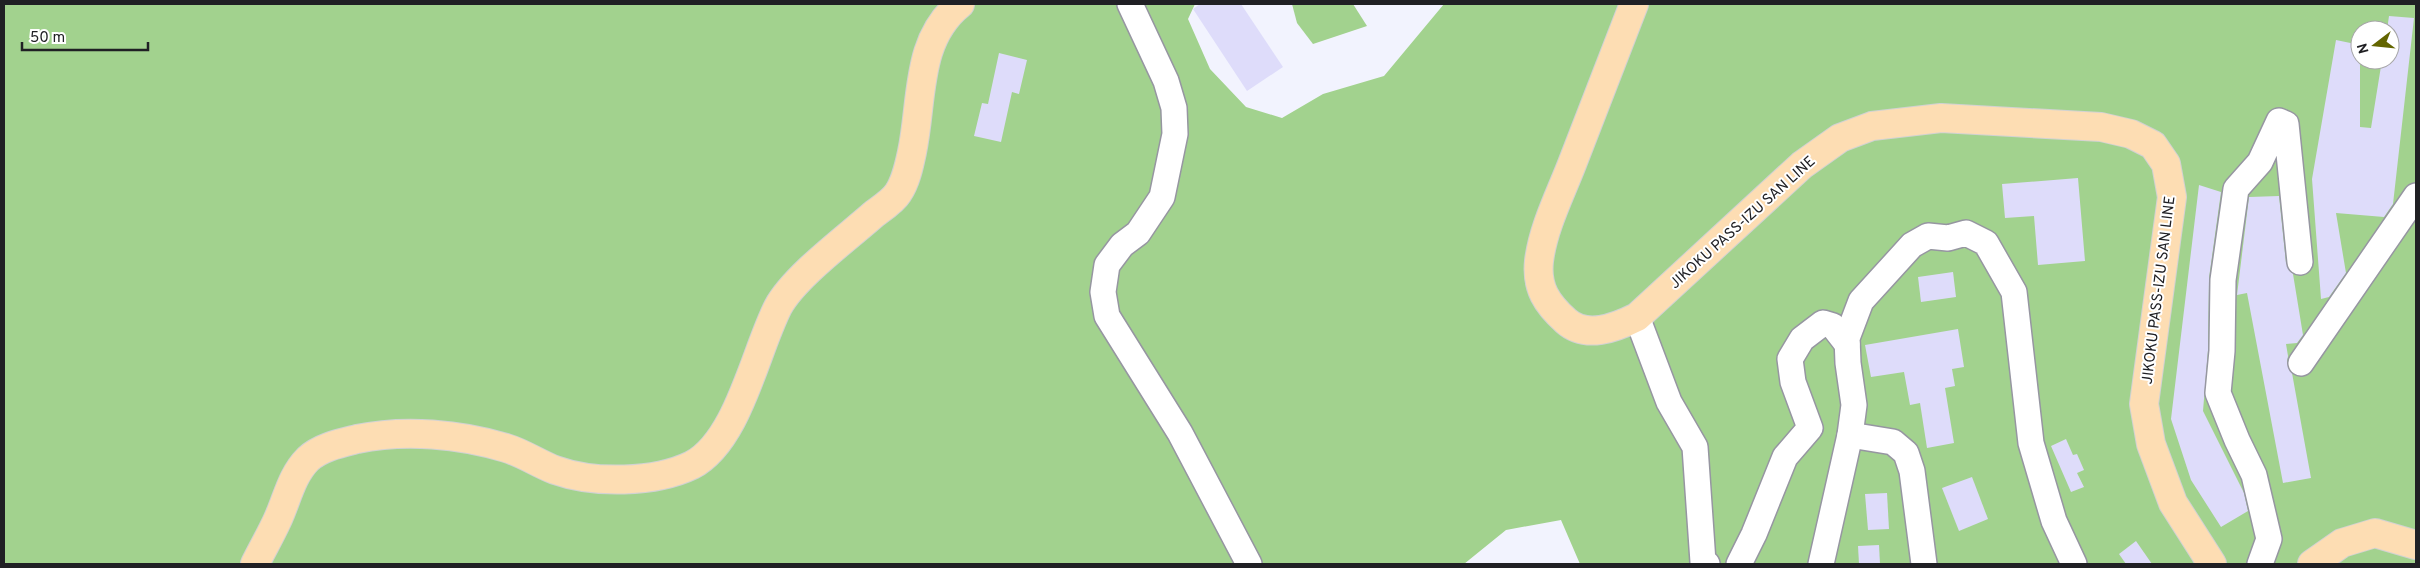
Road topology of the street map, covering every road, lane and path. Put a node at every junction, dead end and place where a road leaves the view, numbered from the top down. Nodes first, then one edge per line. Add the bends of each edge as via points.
1 (960, 4) edge
2 (1130, 4) edge
3 (1634, 4) edge
4 (2416, 196) edge
5 (2300, 262) dead end
6 (1637, 317) junction
7 (1847, 344) junction
8 (2301, 363) dead end
9 (1850, 435) junction
10 (2416, 545) edge
11 (255, 564) edge
12 (1249, 564) edge
13 (1707, 564) edge
14 (1739, 564) edge
15 (1821, 564) edge
16 (1924, 564) edge
17 (2074, 564) edge
18 (2212, 564) edge
19 (2260, 564) edge
20 (2312, 564) edge

1 - 11 main road via 940,25 927,50 918,126 908,171 898,194 792,287 779,306 730,425 716,446 693,464 664,475 606,480 557,471 509,448 462,437 374,436 338,444 309,458 293,480
2 - 12 street via 1166,81 1174,108 1175,134 1162,197 1138,233 1107,265 1103,292 1107,316 1180,433
3 - 6 main road, JIKOKU PASS-IZU SAN LINE via 1549,222 1539,262 1541,285 1549,306 1574,328 1595,331 1619,327
4 - 8 street
5 - 19 street via 2286,124 2280,122 2260,162 2236,189 2223,280 2218,393 2254,474 2269,539
6 - 13 street via 1669,402 1695,448 1699,524 1704,562
6 - 18 main road, JIKOKU PASS-IZU SAN LINE via 1802,165 1840,138 1872,126 1941,118 2101,127 2131,134 2153,145 2166,164 2172,197 2144,404 2151,444 2173,503
7 - 9 street via 1854,405
7 - 14 street via 1833,326 1822,323 1802,339 1790,359 1793,382 1810,428 1785,457
7 - 17 street via 1861,301 1912,245 1928,236 1948,238 1966,233 1986,243 2014,292 2031,443 2054,521
9 - 15 street
9 - 16 street via 1893,442 1906,453 1912,470
10 - 20 main road via 2375,533 2342,543

